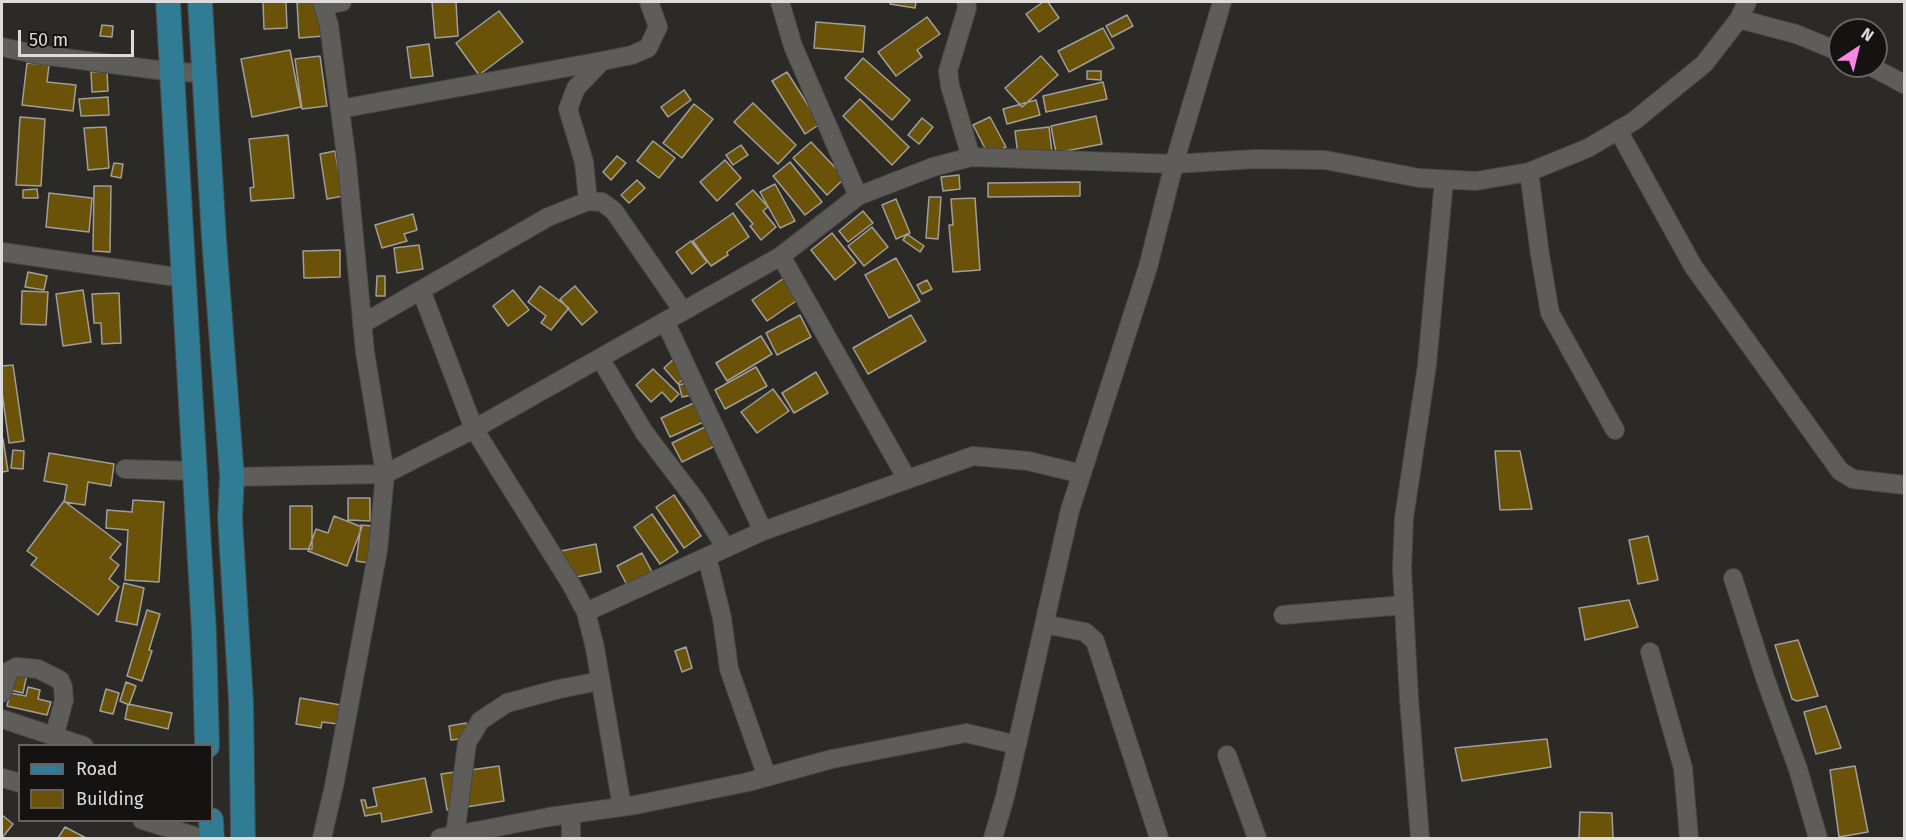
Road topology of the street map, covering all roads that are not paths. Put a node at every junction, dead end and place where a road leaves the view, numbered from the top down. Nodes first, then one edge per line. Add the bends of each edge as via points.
1 (168, 2) edge
2 (200, 2) edge
3 (342, 2) edge
4 (649, 2) edge
5 (780, 2) edge
6 (966, 2) edge
7 (1222, 2) edge
8 (1747, 2) edge
9 (323, 3) edge
10 (1739, 19) junction
11 (2, 46) edge
12 (1828, 47) edge
13 (602, 61) junction
14 (173, 72) junction
15 (205, 73) junction
16 (1888, 75) edge
17 (1905, 84) edge
18 (340, 109) junction
19 (1618, 130) junction
20 (971, 157) junction
21 (1174, 164) junction
22 (1529, 172) junction
23 (1444, 180) junction
24 (858, 196) junction
25 (588, 201) junction
26 (2, 252) edge
27 (781, 256) junction
28 (184, 278) junction
29 (421, 290) junction
30 (683, 311) junction
31 (665, 321) junction
32 (362, 324) junction
33 (600, 358) junction
34 (474, 429) junction
35 (1615, 430) dead end
36 (125, 469) dead end
37 (195, 471) junction
38 (385, 474) junction
39 (1082, 474) junction
40 (232, 477) junction
41 (907, 479) junction
42 (1905, 484) edge
43 (198, 516) junction
44 (230, 518) junction
45 (763, 531) junction
46 (726, 548) junction
47 (707, 557) junction
48 (1733, 578) dead end
49 (1404, 605) junction
50 (586, 612) junction
51 (1283, 615) dead end
52 (1044, 624) junction
53 (1650, 652) dead end
54 (600, 681) junction
55 (2, 693) edge
56 (2, 720) edge
57 (54, 737) junction
58 (77, 744) edge
59 (207, 744) edge
60 (1017, 745) junction
61 (1227, 755) dead end
62 (767, 777) junction
63 (2, 778) edge
64 (18, 782) edge
65 (622, 807) junction
66 (571, 814) junction
67 (149, 822) edge
68 (211, 822) edge
69 (447, 837) edge
70 (201, 838) edge
71 (212, 838) edge
72 (243, 838) edge
73 (322, 838) edge
74 (571, 838) edge
75 (993, 838) edge
76 (1159, 838) edge
77 (1257, 838) edge
78 (1420, 838) edge
79 (1689, 838) edge
80 (1818, 838) edge

1 - 14 main road
2 - 15 main road
3 - 9 street
4 - 13 street via 658,27 648,48
5 - 24 street via 793,46
6 - 20 street via 948,71
7 - 21 street
8 - 10 street
9 - 18 street
10 - 12 street
10 - 19 street via 1704,64
11 - 14 street via 34,54
13 - 18 street
13 - 25 street via 576,88 568,109 584,162
14 - 15 street
14 - 28 main road
15 - 40 main road
16 - 17 street
18 - 32 street
19 - 22 street via 1588,148
19 - 42 street via 1693,266 1840,471 1853,478
20 - 21 street
20 - 24 street
21 - 23 street via 1326,160
21 - 39 street via 1148,267
22 - 23 street via 1476,181
22 - 35 street via 1550,313
23 - 49 street via 1427,365 1404,518
24 - 27 street
25 - 29 street via 549,217
25 - 30 street via 602,202 614,211
26 - 28 street
27 - 30 street
27 - 41 street
28 - 37 main road
29 - 32 street
29 - 34 street
30 - 31 street
31 - 33 street
31 - 45 street
32 - 38 street
33 - 34 street
33 - 46 street via 644,432
34 - 38 street
34 - 50 street
36 - 37 street
37 - 43 main road
38 - 40 street
38 - 73 street via 378,550
39 - 41 street via 1028,461 973,456
39 - 52 street
40 - 44 main road
41 - 45 street
43 - 44 main road
43 - 59 main road
44 - 72 main road via 241,701
45 - 46 street
46 - 47 street
47 - 50 street
47 - 62 street via 729,669
48 - 80 street
49 - 51 street
49 - 78 street
50 - 54 street
52 - 60 street
52 - 76 street via 1085,632 1095,641
53 - 79 street via 1683,768
54 - 65 street
54 - 69 street via 507,703 480,721 467,743
55 - 57 street via 9,671 16,667 38,669 60,680 64,700
56 - 57 street
57 - 58 street
60 - 62 street via 966,733 832,759
60 - 75 street
61 - 77 street
62 - 65 street
63 - 64 street
65 - 66 street
66 - 69 street
66 - 74 street
67 - 70 street
68 - 71 main road

